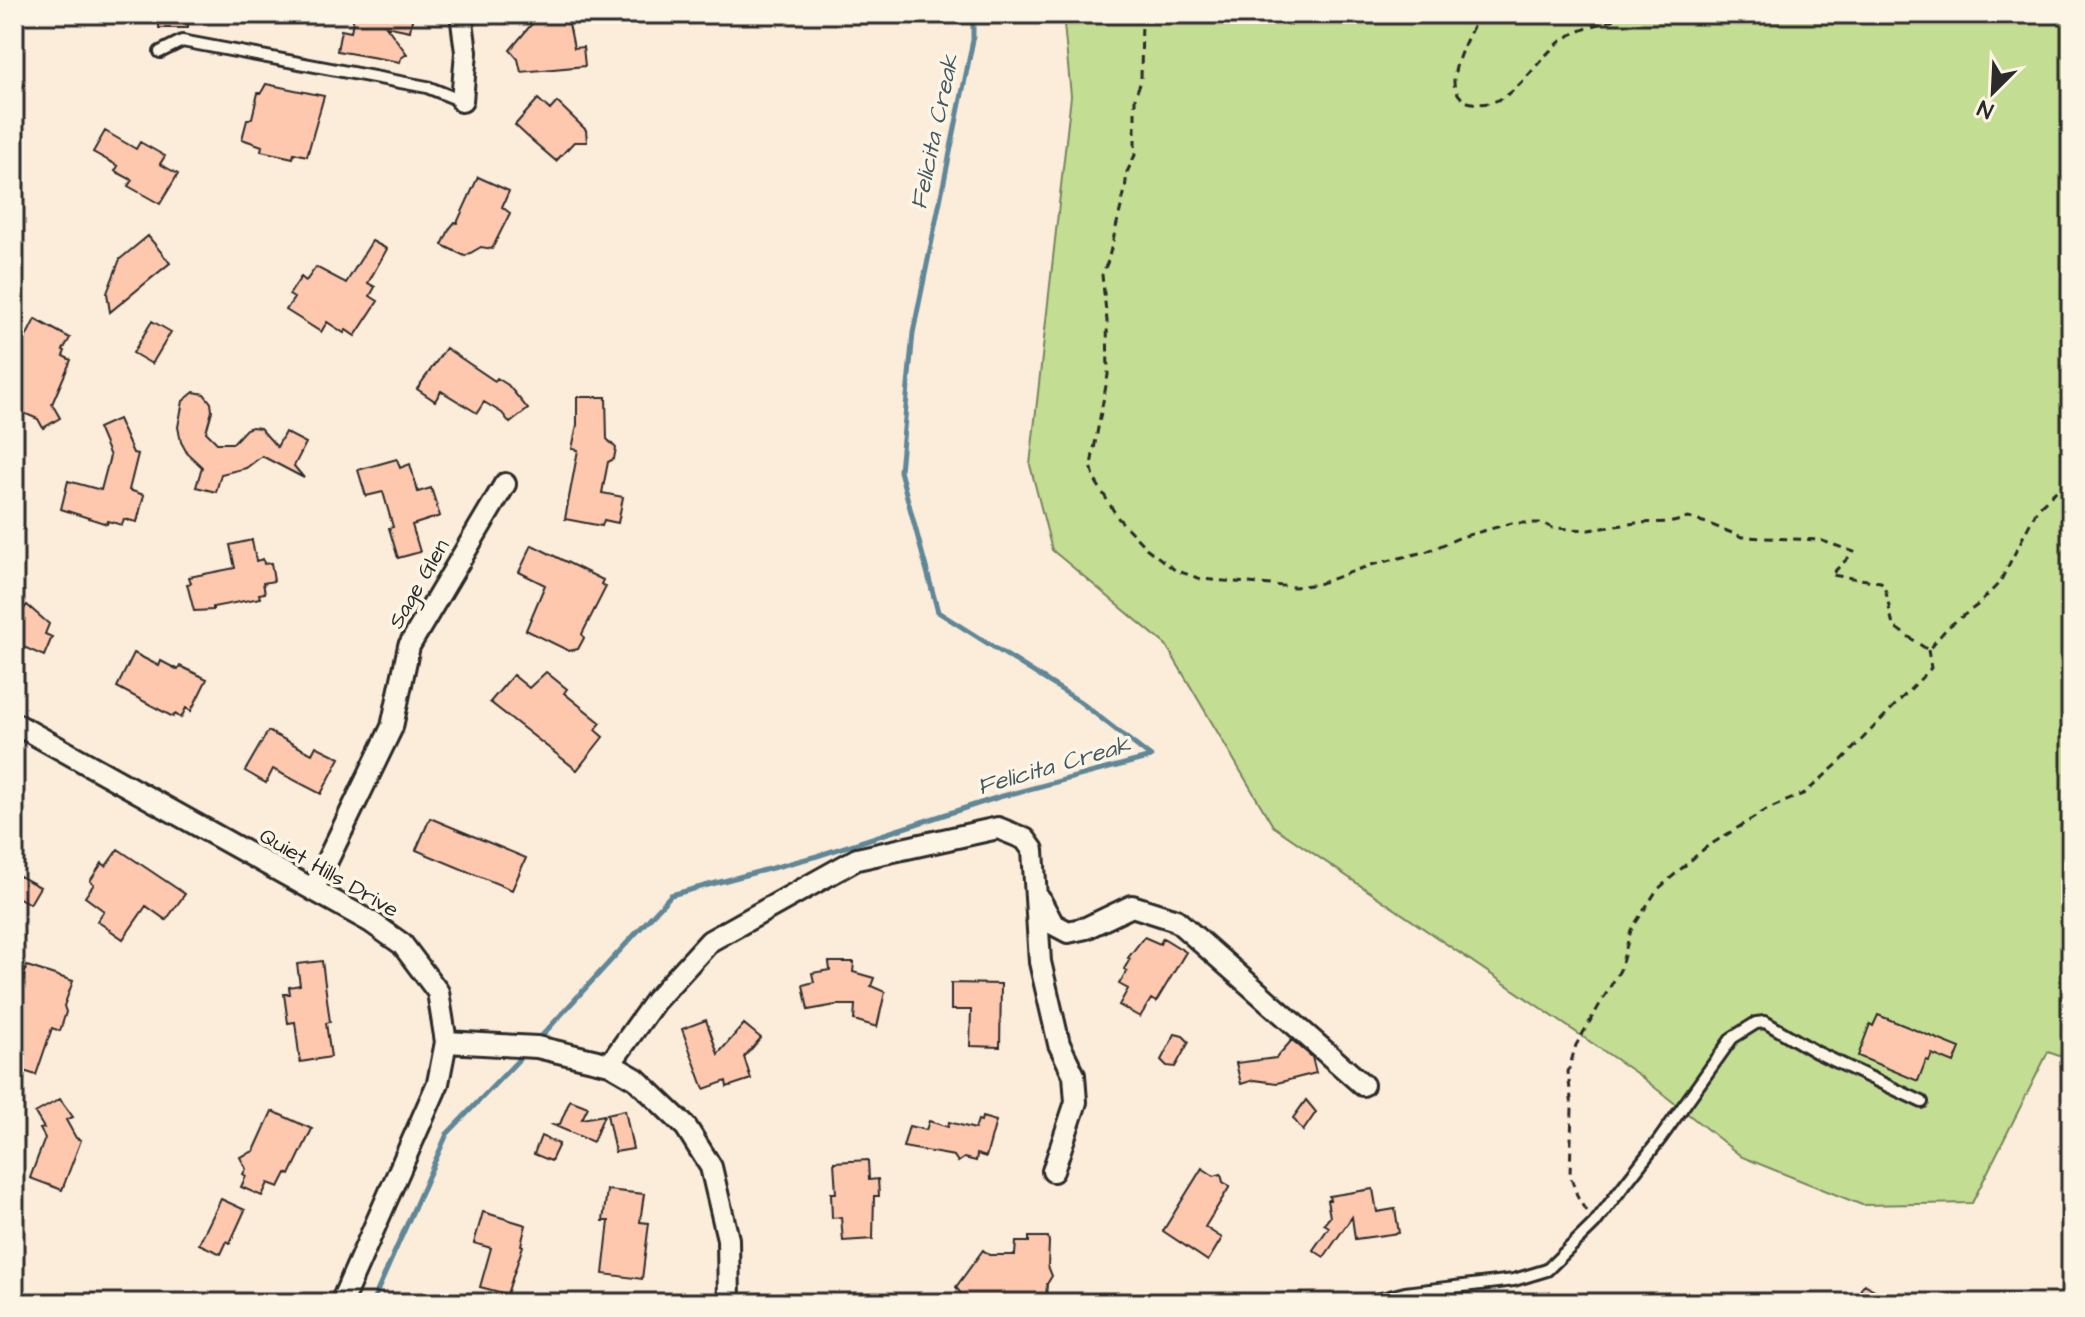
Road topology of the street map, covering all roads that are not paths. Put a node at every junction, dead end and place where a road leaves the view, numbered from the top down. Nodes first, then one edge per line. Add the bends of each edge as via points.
1 (461, 14) edge
2 (160, 52) dead end
3 (462, 101) joint
4 (505, 484) dead end
5 (14, 723) edge
6 (313, 890) junction
7 (1036, 893) junction
8 (446, 1042) junction
9 (610, 1064) junction
10 (1363, 1085) dead end
11 (1922, 1102) dead end
12 (1053, 1171) dead end
13 (341, 1303) edge
14 (729, 1303) edge
15 (1366, 1303) edge

1 - 3 street via 466,52
2 - 3 lane via 182,41 427,87
4 - 6 street, Sage Glen via 409,646 392,727
5 - 6 street, Quiet Hills Drive
6 - 8 street, Quiet Hills Drive via 402,944 438,992
7 - 9 street via 1033,850 1025,839 998,828 857,859 710,941 655,1001
7 - 10 street via 1053,924 1068,932 1132,906 1176,920
7 - 12 street via 1040,962 1059,1044 1074,1075 1076,1102
8 - 9 street via 537,1047
8 - 13 street, Quiet Hills Drive via 438,1083
9 - 14 street via 636,1079 686,1127 711,1167 728,1239
11 - 15 lane via 1765,1022 1756,1023 1732,1038 1594,1224 1547,1270 1531,1277

